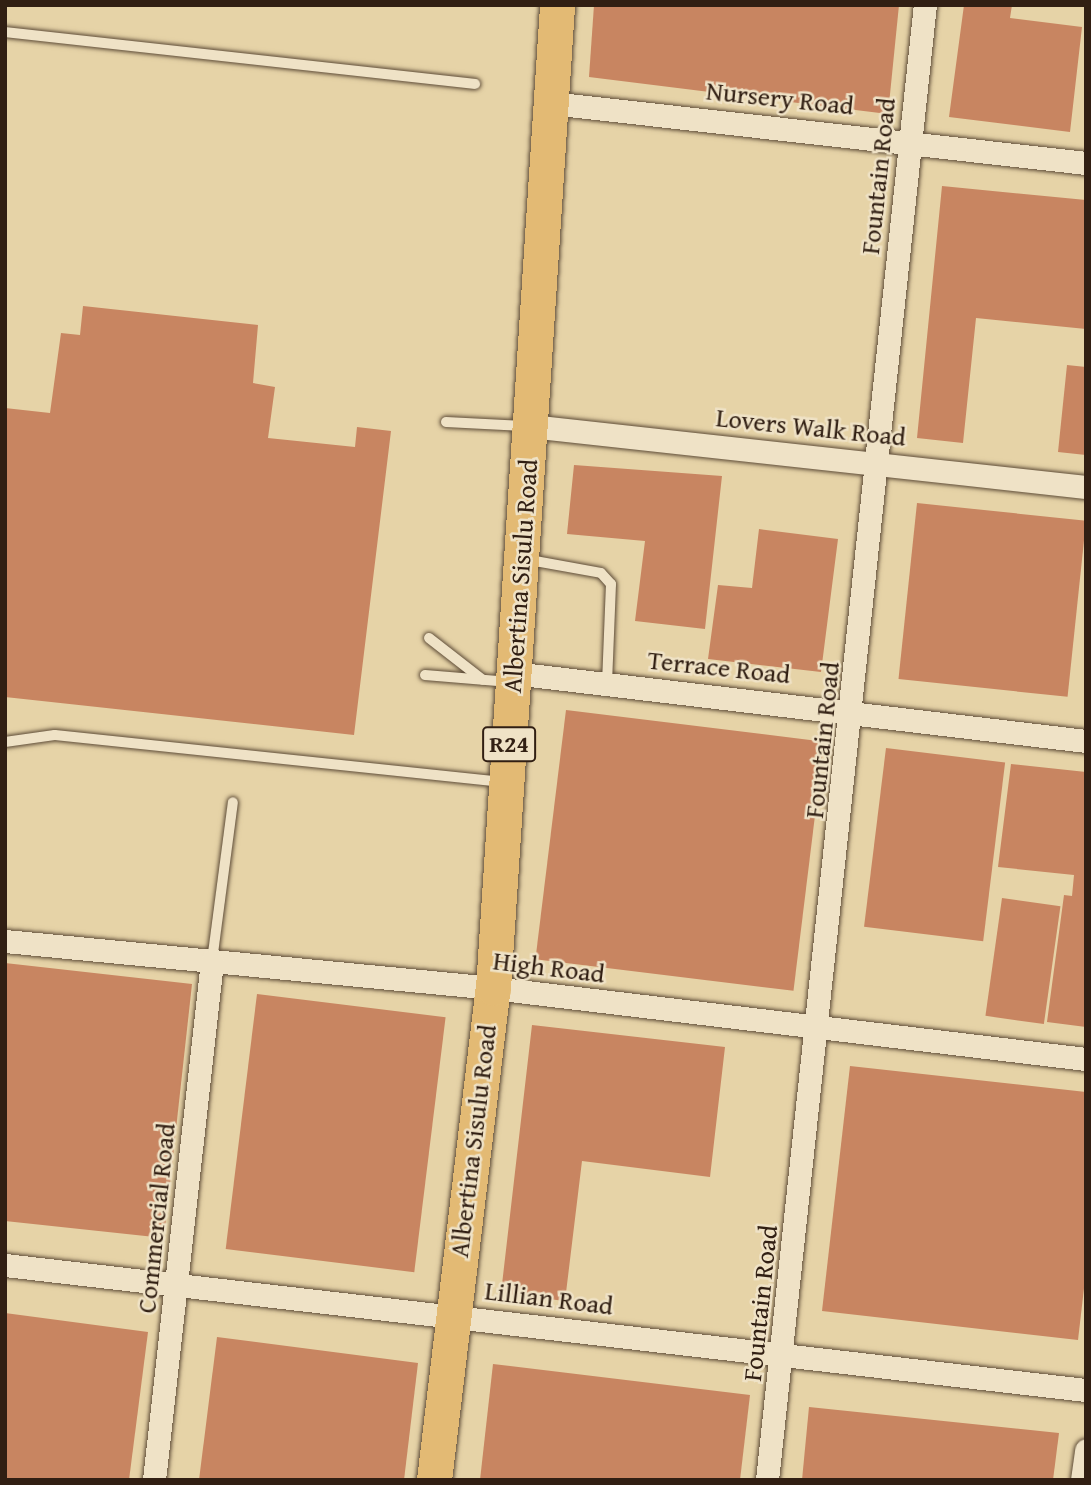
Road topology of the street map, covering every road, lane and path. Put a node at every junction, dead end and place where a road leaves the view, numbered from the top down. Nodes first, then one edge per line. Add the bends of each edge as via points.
1 (558, 5) edge
2 (925, 5) edge
3 (5, 32) edge
4 (475, 84) dead end
5 (551, 103) junction
6 (910, 139) junction
7 (1086, 163) edge
8 (446, 422) dead end
9 (530, 426) junction
10 (878, 461) junction
11 (1086, 487) edge
12 (521, 559) junction
13 (429, 638) dead end
14 (425, 674) dead end
15 (503, 678) junction
16 (607, 683) junction
17 (854, 710) junction
18 (1086, 741) edge
19 (5, 743) edge
20 (506, 782) junction
21 (233, 802) dead end
22 (5, 941) edge
23 (212, 961) junction
24 (493, 988) junction
25 (818, 1027) junction
26 (1086, 1059) edge
27 (5, 1265) edge
28 (178, 1283) junction
29 (452, 1314) junction
30 (783, 1354) junction
31 (1086, 1390) edge
32 (1086, 1451) edge
33 (154, 1480) edge
34 (434, 1480) edge
35 (767, 1480) edge
36 (1082, 1480) edge

1 - 5 main road, Albertina Sisulu Road / R24
2 - 6 street, Fountain Road
3 - 4 lane
5 - 6 street, Nursery Road
5 - 9 main road, Albertina Sisulu Road / R24
6 - 7 street, Nursery Road
6 - 10 street, Fountain Road
8 - 9 lane
9 - 10 street, Lovers Walk Road
9 - 12 main road, Albertina Sisulu Road / R24
10 - 11 street, Lovers Walk Road
10 - 17 street, Fountain Road
12 - 15 main road, Albertina Sisulu Road / R24
12 - 16 lane via 601,573 611,584
13 - 15 lane
14 - 15 lane
15 - 16 street, Terrace Road
15 - 20 main road, Albertina Sisulu Road / R24
16 - 17 street, Terrace Road
17 - 18 street, Terrace Road
17 - 25 street, Fountain Road
19 - 20 lane via 55,735
20 - 24 main road, Albertina Sisulu Road / R24
21 - 23 lane
22 - 23 street, High Road
23 - 24 street, High Road
23 - 28 street, Commercial Road
24 - 25 street, High Road
24 - 29 main road, Albertina Sisulu Road / R24
25 - 26 street, High Road
25 - 30 street, Fountain Road
27 - 28 street, Lillian Road
28 - 29 street, Lillian Road
28 - 33 street, Commercial Road
29 - 30 street, Lillian Road
29 - 34 main road, Albertina Sisulu Road / R24
30 - 31 street, Lillian Road
30 - 35 street, Fountain Road
32 - 36 street

